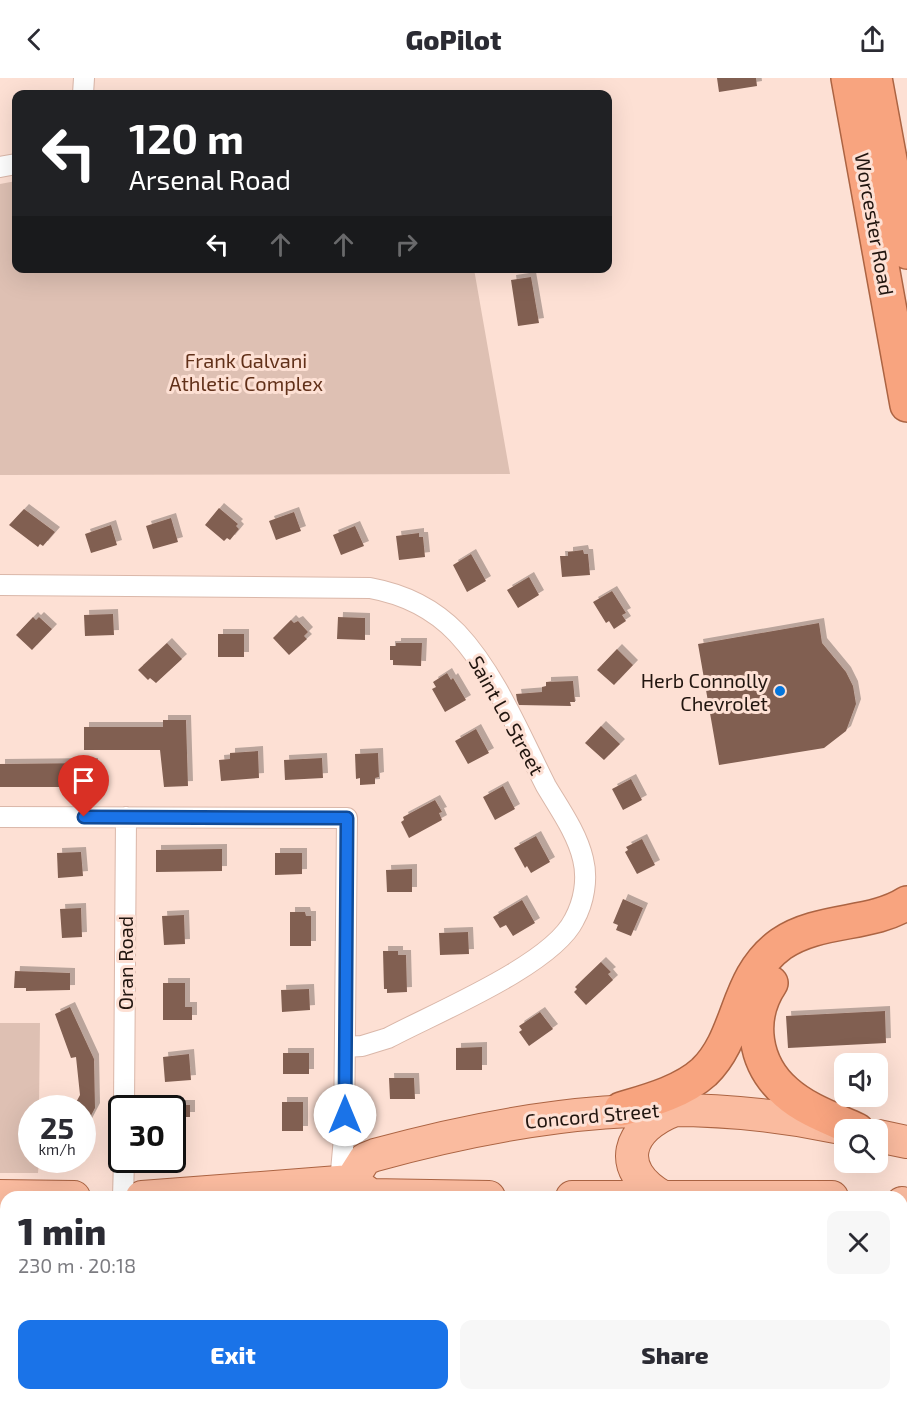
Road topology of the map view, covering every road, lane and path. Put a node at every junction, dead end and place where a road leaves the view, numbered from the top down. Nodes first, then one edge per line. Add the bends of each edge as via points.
1 (848, 78) edge
2 (875, 78) edge
3 (907, 252) edge
4 (907, 405) edge
5 (0, 585) edge
6 (0, 817) edge
7 (126, 817) junction
8 (907, 903) edge
9 (907, 930) edge
10 (345, 1047) junction
11 (124, 1095) edge
12 (679, 1108) junction
13 (621, 1109) junction
14 (834, 1119) edge
15 (834, 1127) edge
16 (888, 1138) edge
17 (907, 1143) edge
18 (123, 1173) edge
19 (345, 1182) junction
20 (123, 1191) edge
21 (223, 1191) edge
22 (363, 1191) edge
23 (653, 1191) edge

1 - 4 highway, Worcester Road
2 - 3 highway, Worcester Road
5 - 10 street, Saint Lo Street via 370,588 426,608 471,650 577,843 585,873 580,906 566,935 531,963 388,1038
6 - 7 street
7 - 10 street via 347,818
7 - 11 street, Oran Road
8 - 13 highway via 883,913 817,928 781,945 751,977 723,1045 702,1073 668,1093
9 - 14 highway via 837,942 794,958 766,991 757,1013 760,1056 771,1076 787,1093
10 - 19 street
12 - 13 main road, Concord Street
12 - 15 main road, Concord Street via 784,1117
12 - 23 main road via 652,1120 641,1129 633,1144 637,1178
13 - 19 main road, Concord Street via 510,1123 404,1147 365,1159
16 - 17 main road
18 - 20 street
19 - 21 main road
19 - 22 main road

